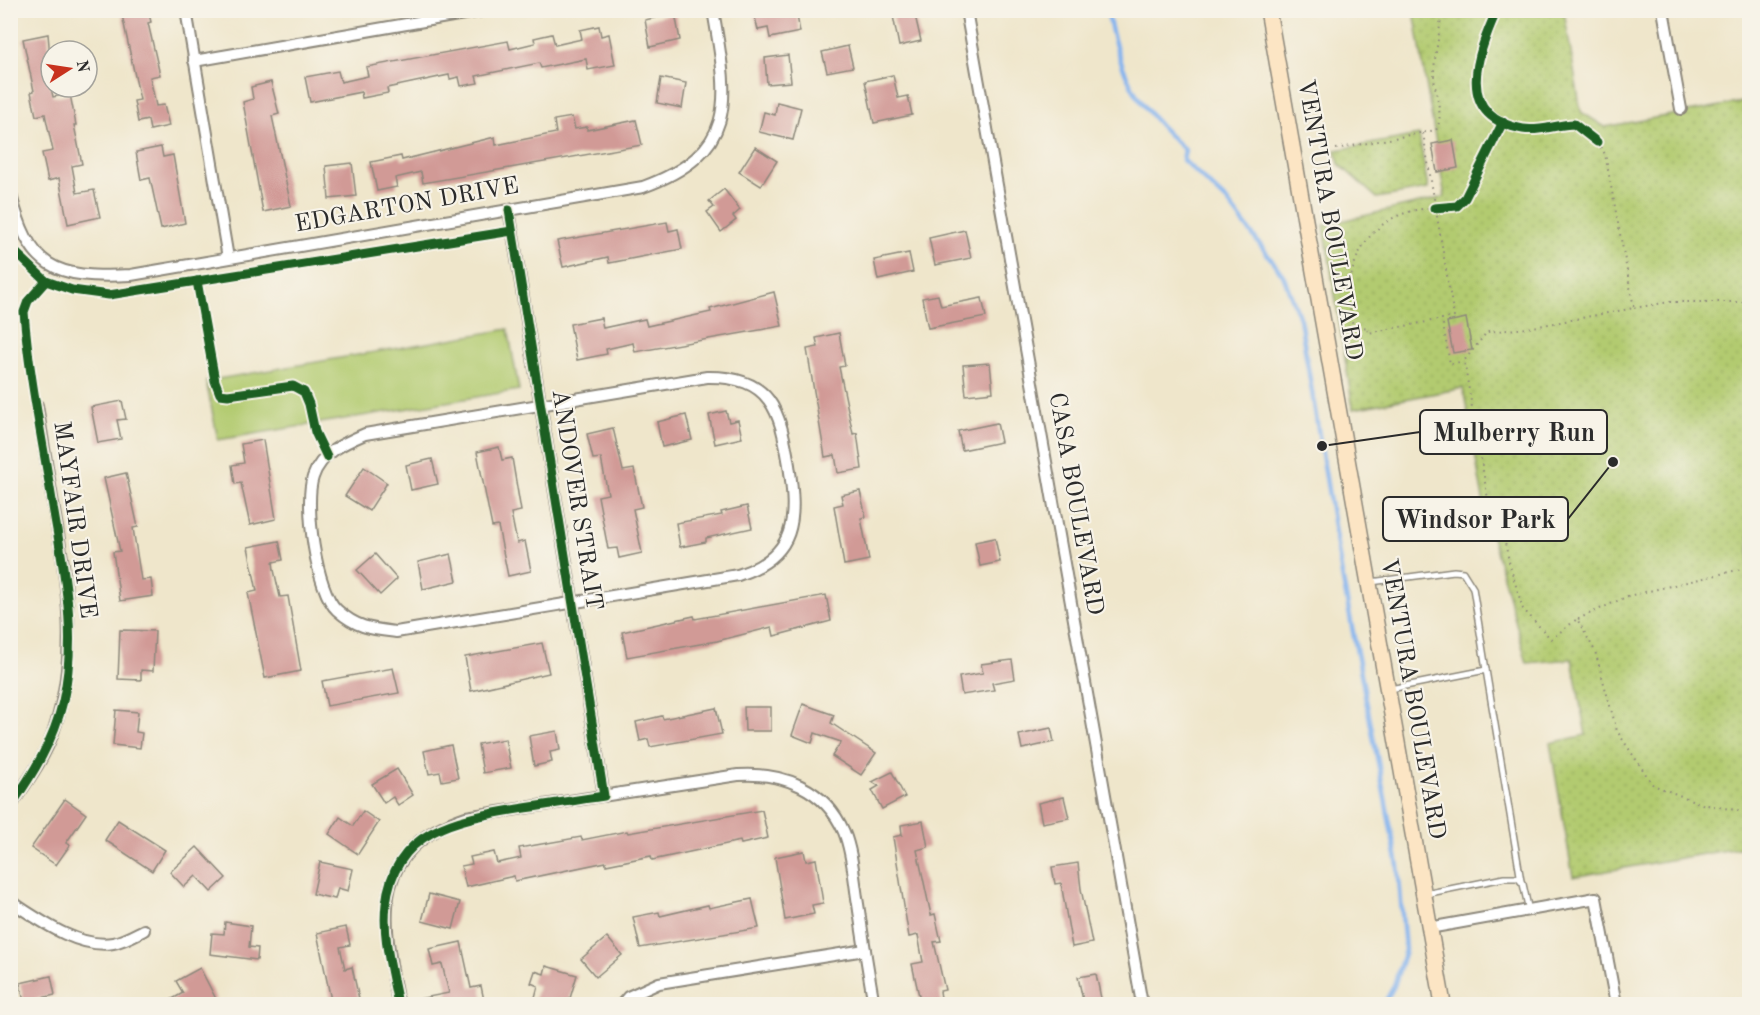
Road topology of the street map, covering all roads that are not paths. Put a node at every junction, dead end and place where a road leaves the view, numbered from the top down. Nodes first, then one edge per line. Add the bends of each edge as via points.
1 (186, 10) edge
2 (487, 10) edge
3 (713, 10) edge
4 (966, 10) edge
5 (1268, 10) edge
6 (1666, 11) edge
7 (194, 61) junction
8 (1681, 109) dead end
9 (10, 191) edge
10 (509, 210) junction
11 (228, 258) junction
12 (37, 405) dead end
13 (540, 405) junction
14 (1370, 582) junction
15 (573, 603) junction
16 (1486, 670) junction
17 (1388, 689) junction
18 (604, 796) junction
19 (10, 807) edge
20 (1521, 881) junction
21 (1423, 895) junction
22 (10, 901) edge
23 (1528, 911) junction
24 (1429, 928) junction
25 (144, 930) dead end
26 (865, 950) junction
27 (398, 1005) edge
28 (622, 1005) edge
29 (874, 1005) edge
30 (1142, 1005) edge
31 (1443, 1005) edge
32 (1616, 1005) edge

1 - 7 street
2 - 7 street
3 - 10 street, EDGARTON DRIVE via 724,73 724,100 719,124 707,147 689,166 643,187
4 - 30 street, CASA BOULEVARD
5 - 14 street, VENTURA BOULEVARD
6 - 8 street
7 - 11 street
9 - 11 street, EDGARTON DRIVE via 19,225 35,254 53,267 102,276 131,275
10 - 11 street, EDGARTON DRIVE
10 - 13 street, ANDOVER STRAIT
12 - 19 street, MAYFAIR DRIVE via 66,580 71,635 63,700 54,730 41,760
13 - 15 street, ANDOVER STRAIT
13 - 15 street via 725,377 756,387 778,412 783,427 794,519 781,549 769,561 738,575
13 - 15 street via 365,434 333,448 313,476 310,510 319,567 335,609 362,628 396,632
14 - 16 lane via 1463,572 1473,588
14 - 17 street, VENTURA BOULEVARD
15 - 18 street, ANDOVER STRAIT
16 - 17 lane
16 - 20 lane
17 - 21 street, VENTURA BOULEVARD
18 - 26 street via 763,773 811,791 844,832
18 - 27 street via 466,818 420,839 390,881 386,905 385,932
20 - 21 lane via 1504,878
20 - 23 lane
21 - 24 street, VENTURA BOULEVARD
22 - 25 street via 67,934 95,942 121,941
23 - 24 street
23 - 32 street via 1596,898
24 - 31 street, VENTURA BOULEVARD
26 - 28 street via 659,983 628,997
26 - 29 street

